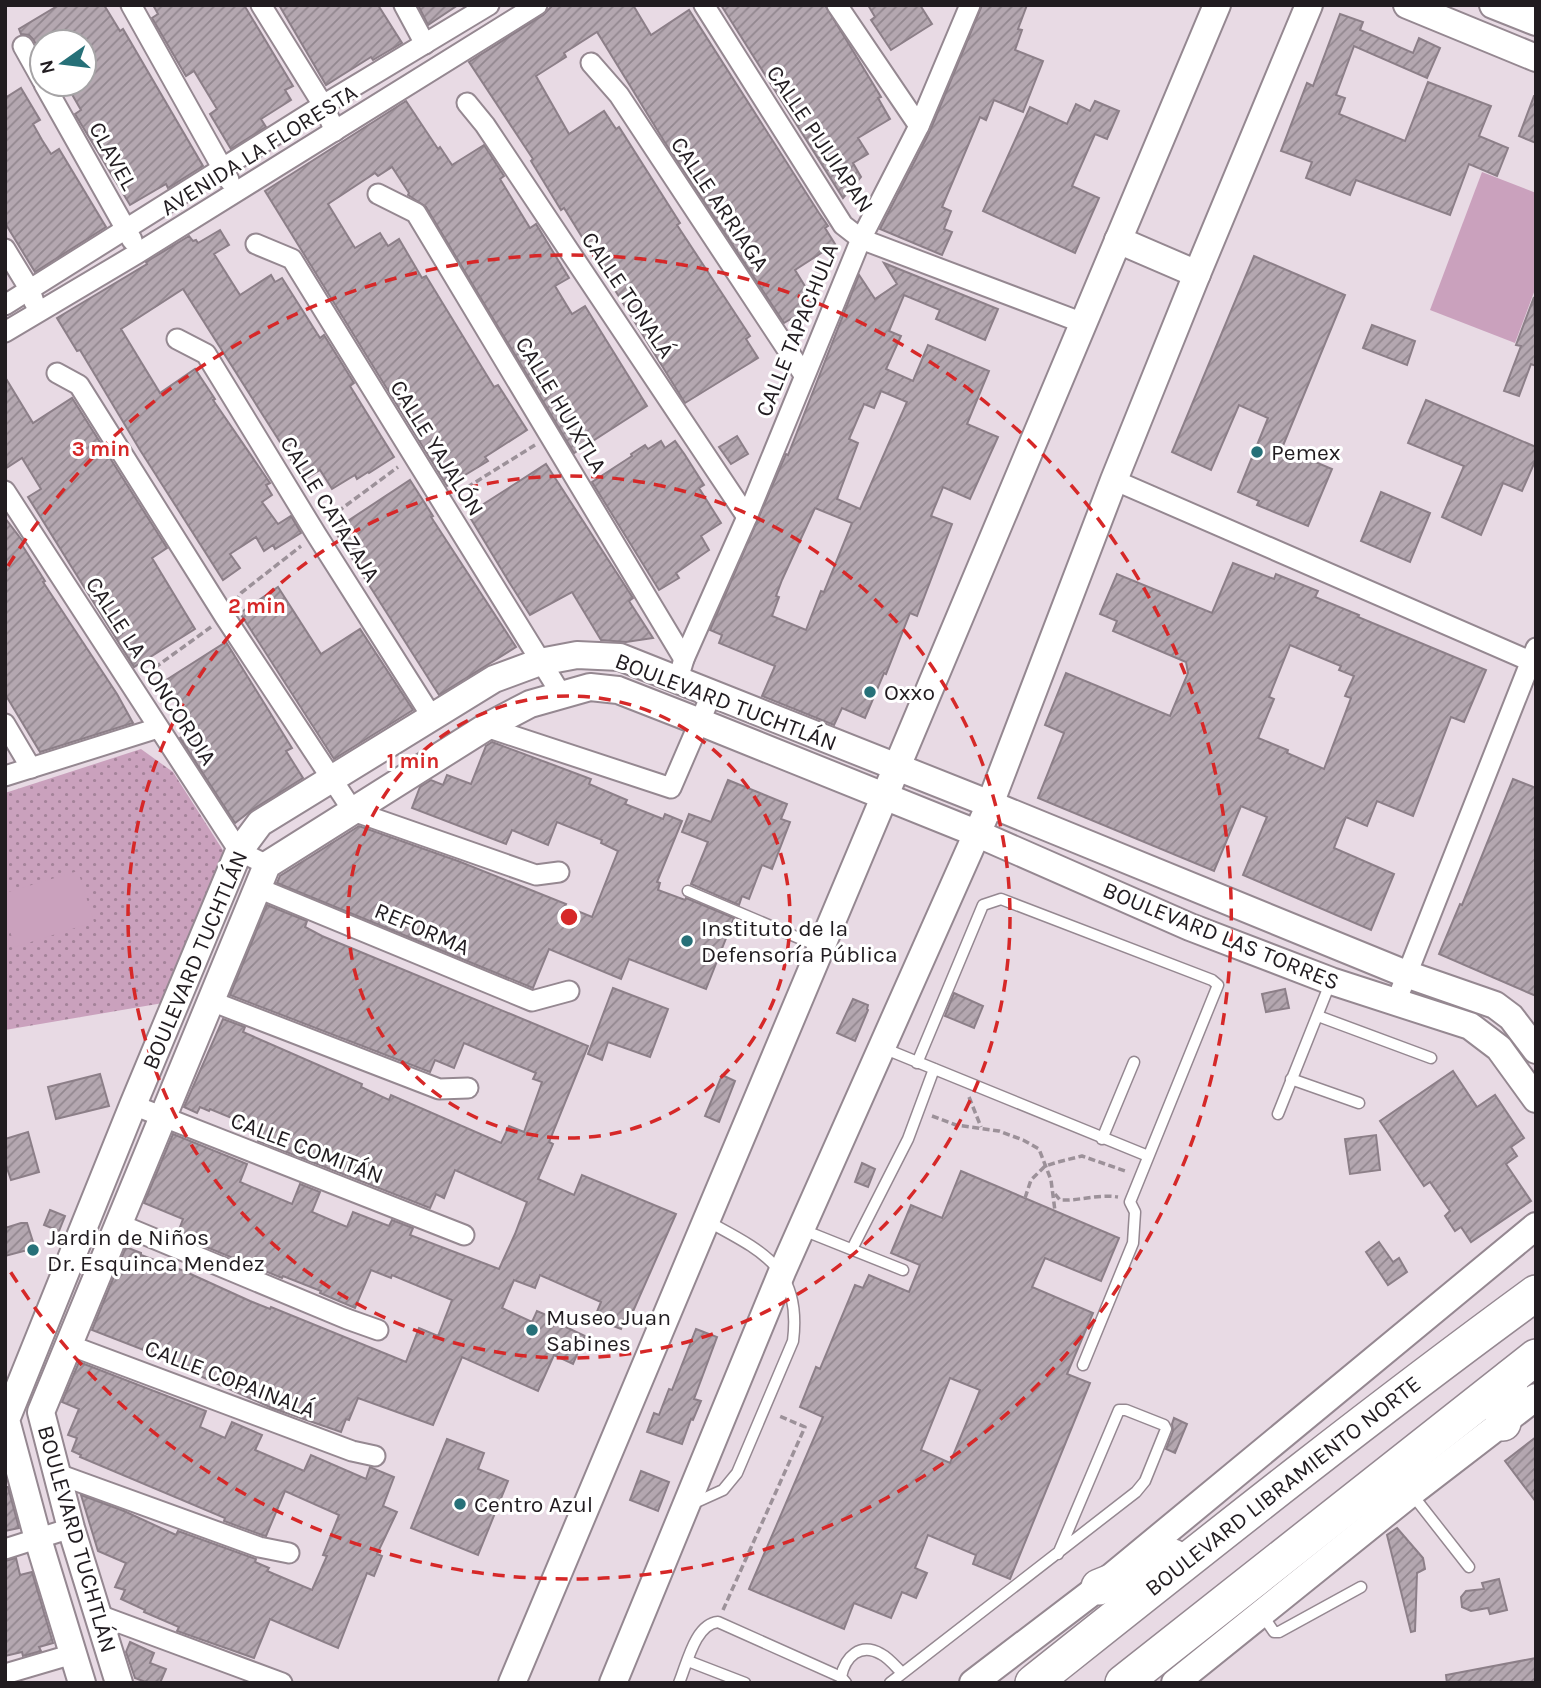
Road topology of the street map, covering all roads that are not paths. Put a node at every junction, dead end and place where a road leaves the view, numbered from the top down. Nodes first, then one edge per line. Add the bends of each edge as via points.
1 (131, 5) edge
2 (261, 5) edge
3 (404, 5) edge
4 (489, 5) edge
5 (537, 5) edge
6 (704, 5) edge
7 (837, 5) edge
8 (970, 5) edge
9 (1217, 5) edge
10 (1309, 5) edge
11 (1407, 5) edge
12 (1493, 5) edge
13 (1536, 22) edge
14 (425, 44) junction
15 (23, 46) dead end
16 (28, 55) edge
17 (1536, 58) edge
18 (591, 63) dead end
19 (52, 98) edge
20 (467, 103) dead end
21 (323, 105) junction
22 (919, 126) junction
23 (335, 131) junction
24 (222, 169) junction
25 (237, 192) junction
26 (378, 194) dead end
27 (126, 229) junction
28 (861, 239) junction
29 (1118, 240) junction
30 (256, 244) dead end
31 (5, 249) edge
32 (138, 254) junction
33 (1197, 274) junction
34 (30, 289) junction
35 (5, 304) edge
36 (37, 314) junction
37 (1083, 323) junction
38 (5, 332) edge
39 (177, 339) dead end
40 (57, 373) dead end
41 (804, 375) junction
42 (1114, 480) junction
43 (5, 491) edge
44 (747, 517) junction
45 (1533, 654) edge
46 (540, 662) junction
47 (681, 669) junction
48 (712, 693) junction
49 (561, 694) junction
50 (432, 717) junction
51 (700, 722) junction
52 (5, 724) edge
53 (486, 727) junction
54 (158, 728) junction
55 (32, 768) junction
56 (896, 768) junction
57 (5, 776) edge
58 (332, 778) junction
59 (884, 797) junction
60 (990, 804) junction
61 (353, 811) junction
62 (976, 834) junction
63 (239, 851) junction
64 (559, 872) dead end
65 (263, 877) junction
66 (688, 891) dead end
67 (821, 948) junction
68 (1406, 974) junction
69 (1331, 981) junction
70 (569, 991) dead end
71 (211, 1000) junction
72 (1396, 1002) junction
73 (1318, 1016) junction
74 (883, 1048) junction
75 (1536, 1050) edge
76 (1431, 1058) dead end
77 (1134, 1062) dead end
78 (917, 1063) junction
79 (934, 1069) junction
80 (1291, 1079) junction
81 (468, 1088) dead end
82 (1536, 1099) edge
83 (1359, 1103) dead end
84 (133, 1105) junction
85 (1278, 1114) dead end
86 (163, 1118) junction
87 (1102, 1139) junction
88 (1148, 1156) junction
89 (706, 1220) junction
90 (119, 1224) junction
91 (1536, 1226) edge
92 (803, 1229) junction
93 (464, 1235) dead end
94 (852, 1250) junction
95 (903, 1270) dead end
96 (782, 1272) junction
97 (1536, 1293) edge
98 (378, 1330) dead end
99 (69, 1345) junction
100 (1083, 1365) dead end
101 (1527, 1377) edge
102 (41, 1412) junction
103 (5, 1419) edge
104 (1503, 1423) joint
105 (376, 1455) dead end
106 (55, 1473) junction
107 (1411, 1493) junction
108 (687, 1507) junction
109 (71, 1528) junction
110 (37, 1539) junction
111 (1209, 1543) junction
112 (5, 1549) edge
113 (289, 1553) dead end
114 (1058, 1554) junction
115 (1469, 1567) dead end
116 (1099, 1587) junction
117 (1361, 1587) dead end
118 (1253, 1601) junction
119 (96, 1614) junction
120 (73, 1654) junction
121 (688, 1661) junction
122 (902, 1673) junction
123 (5, 1674) edge
124 (844, 1680) edge
125 (82, 1683) edge
126 (119, 1683) edge
127 (282, 1683) edge
128 (512, 1683) edge
129 (613, 1683) edge
130 (679, 1683) edge
131 (745, 1683) edge
132 (890, 1683) edge
133 (973, 1683) edge
134 (1033, 1683) edge
135 (1123, 1683) edge
136 (1175, 1683) edge

1 - 24 street
2 - 21 street
3 - 14 street
4 - 14 street, AVENIDA LA FLORESTA
5 - 23 street, AVENIDA LA FLORESTA
6 - 28 street, CALLE PIJIJIAPAN via 843,225
7 - 22 street
8 - 22 street, CALLE TAPACHULA
9 - 29 street
10 - 33 street
11 - 17 street
12 - 13 street
14 - 21 street, AVENIDA LA FLORESTA
15 - 16 street, CLAVEL
18 - 41 street, CALLE ARRIAGA via 618,95
19 - 27 street, CLAVEL
20 - 44 street, CALLE TONALÁ
21 - 23 street
21 - 24 street, AVENIDA LA FLORESTA
22 - 28 street, CALLE TAPACHULA
23 - 25 street, AVENIDA LA FLORESTA
24 - 25 street
24 - 27 street, AVENIDA LA FLORESTA
25 - 32 street, AVENIDA LA FLORESTA
26 - 47 street, CALLE HUIXTLA via 416,213 551,435
27 - 32 street, CLAVEL
27 - 34 street, AVENIDA LA FLORESTA
28 - 37 street, CALLE PIJIJIAPAN
28 - 41 street, CALLE TAPACHULA
29 - 33 street
29 - 37 street
30 - 46 street, CALLE YAJALÓN via 292,259
31 - 34 street
32 - 36 street, AVENIDA LA FLORESTA
33 - 42 street
34 - 35 street, AVENIDA LA FLORESTA
34 - 36 street
36 - 38 street, AVENIDA LA FLORESTA
37 - 56 street
39 - 50 street, CALLE CATAZAJA via 206,355
40 - 58 street via 79,385
41 - 44 street, CALLE TAPACHULA
42 - 45 street
42 - 60 street
43 - 54 street, CALLE LA CONCORDIA
44 - 47 street, CALLE TAPACHULA
45 - 68 street
46 - 47 street, BOULEVARD TUCHTLÁN via 577,655 620,657
46 - 49 street, CALLE YAJALÓN
46 - 50 street, BOULEVARD TUCHTLÁN via 494,679
47 - 48 street, BOULEVARD TUCHTLÁN
48 - 51 street
48 - 56 street, BOULEVARD TUCHTLÁN
49 - 51 street, BOULEVARD TUCHTLÁN via 590,687 618,690
49 - 53 street, BOULEVARD TUCHTLÁN
50 - 58 street, BOULEVARD TUCHTLÁN
51 - 53 street via 671,788
51 - 59 street, BOULEVARD TUCHTLÁN
52 - 55 street
53 - 61 street, BOULEVARD TUCHTLÁN
54 - 55 street
54 - 63 street, CALLE LA CONCORDIA
55 - 57 street
56 - 59 street
56 - 60 street, BOULEVARD LAS TORRES
58 - 61 street
58 - 63 street, BOULEVARD TUCHTLÁN via 260,823
59 - 62 street, BOULEVARD LAS TORRES
59 - 67 street
60 - 62 street
60 - 68 street, BOULEVARD LAS TORRES
61 - 64 street via 536,875
61 - 65 street, BOULEVARD TUCHTLÁN
62 - 69 street, BOULEVARD LAS TORRES via 1190,927
62 - 74 street
63 - 65 street
63 - 84 street, BOULEVARD TUCHTLÁN
65 - 70 street, REFORMA via 532,1002
65 - 71 street, BOULEVARD TUCHTLÁN
66 - 67 lane
67 - 89 street
68 - 72 street
68 - 75 street, BOULEVARD LAS TORRES via 1495,1004
69 - 72 street, BOULEVARD LAS TORRES
69 - 73 lane
71 - 81 street via 439,1089
71 - 86 street, BOULEVARD TUCHTLÁN
72 - 82 street, BOULEVARD LAS TORRES via 1471,1026 1499,1048
73 - 76 lane
73 - 80 lane
74 - 78 lane
74 - 92 street
77 - 87 lane
78 - 79 lane
78 - 88 lane via 983,905 1000,899 1212,980 1218,985 1216,994
79 - 87 lane
79 - 94 lane via 920,1112
80 - 83 lane
80 - 85 lane
84 - 86 street, CALLE COMITÁN
84 - 103 street, BOULEVARD TUCHTLÁN
86 - 90 street, BOULEVARD TUCHTLÁN
86 - 93 street, CALLE COMITÁN
87 - 88 lane
88 - 100 lane via 1130,1202 1135,1212 1133,1243
89 - 96 lane via 762,1251
89 - 128 street
90 - 98 street
90 - 99 street, BOULEVARD TUCHTLÁN
91 - 116 street
92 - 94 lane
92 - 96 street
94 - 95 lane
96 - 108 street
96 - 108 lane via 795,1321 793,1340 737,1474 723,1490
97 - 111 highway, BOULEVARD LIBRAMIENTO NORTE
99 - 102 street, BOULEVARD TUCHTLÁN
99 - 105 street, CALLE COPAINALÁ via 352,1451
101 - 104 highway
101 - 118 highway
102 - 103 street
102 - 106 street, BOULEVARD TUCHTLÁN
103 - 110 street, BOULEVARD TUCHTLÁN
104 - 107 street
106 - 109 street, BOULEVARD TUCHTLÁN
106 - 113 street via 259,1547
107 - 115 lane
107 - 118 street
108 - 129 street
109 - 110 street
109 - 119 street, BOULEVARD TUCHTLÁN
110 - 112 street
110 - 120 street, BOULEVARD TUCHTLÁN
111 - 116 highway
111 - 134 highway, BOULEVARD LIBRAMIENTO NORTE
114 - 114 lane via 1145,1482 1164,1425 1119,1410
114 - 122 lane
116 - 133 street
117 - 118 lane via 1279,1632
118 - 135 highway
118 - 136 street
119 - 126 street, BOULEVARD TUCHTLÁN
119 - 127 street
120 - 123 street
120 - 125 street, BOULEVARD TUCHTLÁN
121 - 124 lane via 701,1630 718,1622
121 - 130 lane
121 - 131 lane
122 - 124 lane via 884,1655 861,1651 844,1663
122 - 132 lane

